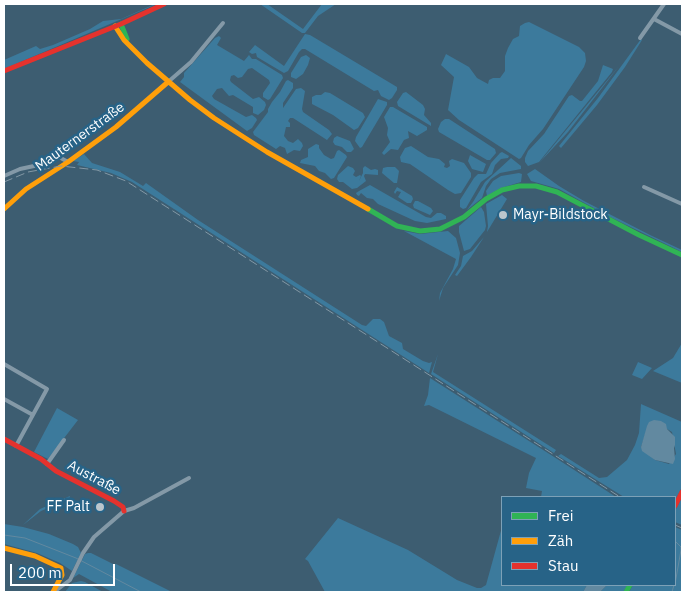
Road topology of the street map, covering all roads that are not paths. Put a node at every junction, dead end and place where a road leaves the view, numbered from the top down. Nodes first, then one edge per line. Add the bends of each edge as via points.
1 (164, 4) edge
2 (664, 4) edge
3 (654, 19) junction
4 (223, 23) dead end
5 (118, 25) junction
6 (682, 34) edge
7 (640, 38) dead end
8 (4, 71) edge
9 (168, 82) junction
10 (68, 162) junction
11 (4, 176) edge
12 (644, 187) dead end
13 (682, 204) edge
14 (4, 209) edge
15 (682, 255) edge
16 (4, 364) edge
17 (4, 399) edge
18 (33, 415) junction
19 (4, 439) edge
20 (64, 440) dead end
21 (16, 446) junction
22 (47, 464) junction
23 (189, 478) dead end
24 (682, 492) edge
25 (676, 504) edge
26 (124, 511) junction
27 (4, 548) edge
28 (54, 592) edge

1 - 5 main road
2 - 3 street
3 - 6 street
3 - 7 street
4 - 9 street via 191,62
5 - 8 main road
5 - 9 main road via 133,48
9 - 10 main road, Mauternerstraße via 116,127
9 - 15 main road via 240,136 397,226 420,231 440,229 511,188 546,188
10 - 11 street via 59,157
10 - 14 main road, Mauternerstraße via 26,189
12 - 13 street
16 - 18 street via 47,389
17 - 18 street
18 - 21 street
19 - 21 main road, Austraße
20 - 22 street
21 - 22 main road, Austraße
22 - 26 main road, Austraße via 120,504
23 - 26 street
24 - 25 main road
26 - 28 street, Austraße via 94,537 70,580
27 - 28 main road via 58,566 62,571

